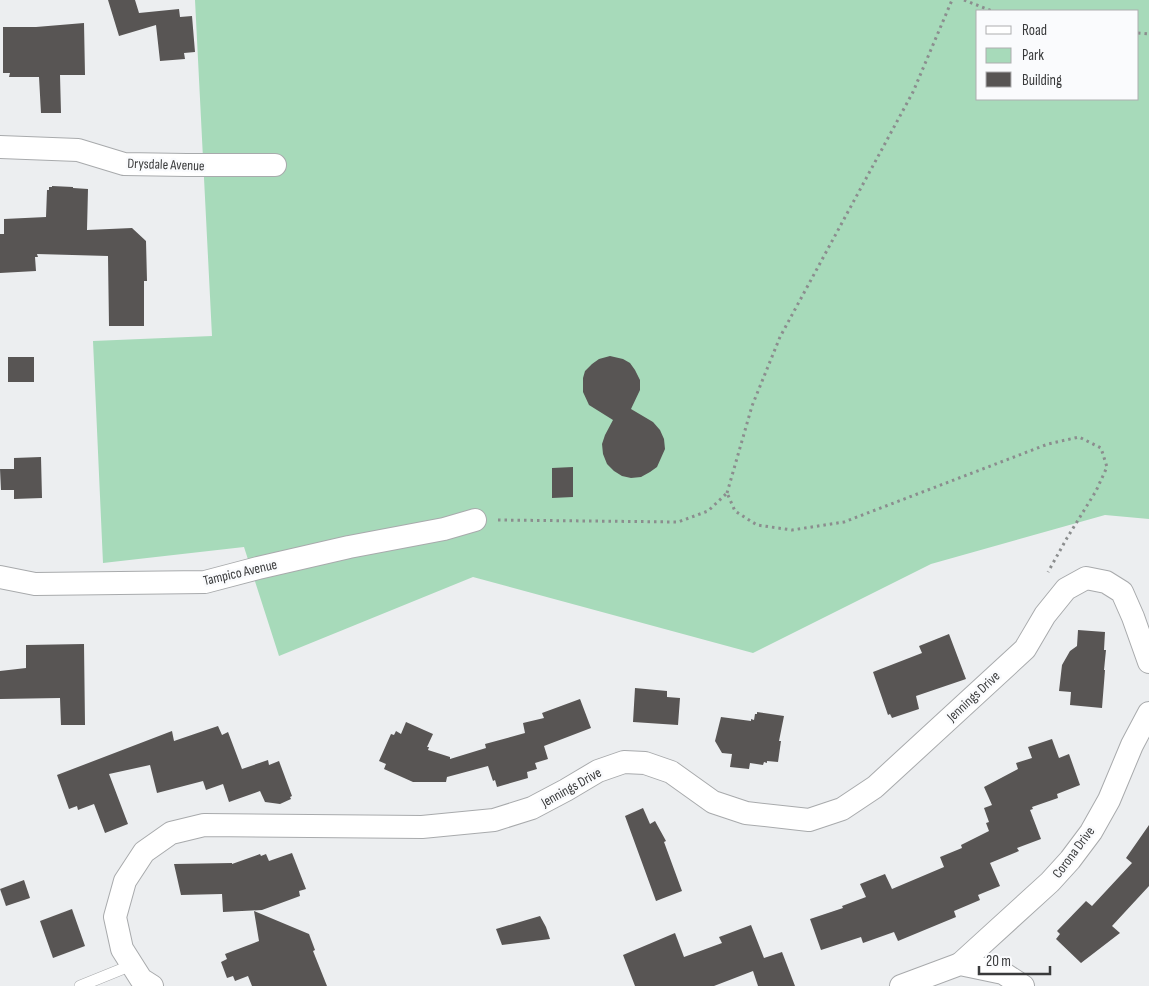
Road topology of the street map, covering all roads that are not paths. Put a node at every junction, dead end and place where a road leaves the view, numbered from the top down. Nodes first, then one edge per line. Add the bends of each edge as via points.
1 (0, 147) edge
2 (274, 165) dead end
3 (475, 520) road end
4 (0, 577) edge
5 (1149, 662) edge
6 (1149, 713) edge
7 (960, 964) junction
8 (132, 965) junction
9 (80, 986) edge
10 (152, 986) edge
11 (901, 986) edge
12 (1023, 986) edge

1 - 2 street, Drysdale Avenue via 78,150 124,164
3 - 4 street, Tampico Avenue via 205,582 35,584
5 - 8 street, Jennings Drive via 1122,592 1106,582 1086,578 1066,589 1045,615 1025,649 875,787 842,809 808,820 746,813 713,802 671,772 645,763 624,762 598,771 532,808 494,820 422,827 204,824 171,833 144,852 125,881 115,917 122,949
6 - 7 street, Corona Drive via 1109,800 1070,860
7 - 11 street
7 - 12 street via 1003,973
8 - 9 lane
8 - 10 street, Jennings Drive via 141,979

